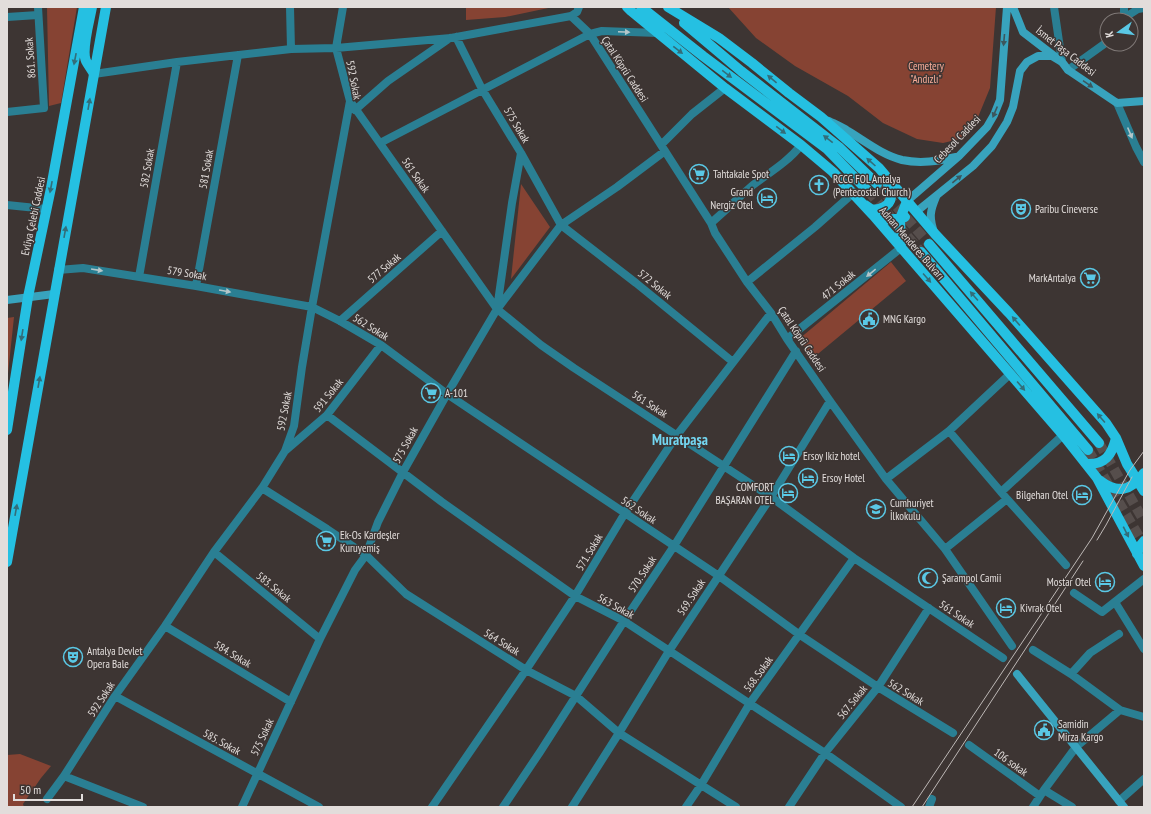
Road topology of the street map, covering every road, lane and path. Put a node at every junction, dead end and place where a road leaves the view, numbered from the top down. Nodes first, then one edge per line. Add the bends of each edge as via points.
1 (84, 7) edge
2 (92, 7) edge
3 (106, 7) edge
4 (290, 7) edge
5 (343, 7) edge
6 (579, 7) edge
7 (627, 7) edge
8 (641, 7) edge
9 (667, 7) edge
10 (1008, 7) edge
11 (1013, 7) edge
12 (1054, 7) edge
13 (1144, 8) edge
14 (38, 11) edge
15 (1135, 12) edge
16 (571, 16) junction
17 (7, 17) edge
18 (590, 34) junction
19 (658, 34) junction
20 (453, 37) junction
21 (336, 48) junction
22 (1099, 48) edge
23 (291, 49) junction
24 (238, 56) junction
25 (177, 62) junction
26 (1062, 62) junction
27 (1068, 70) junction
28 (94, 74) junction
29 (725, 88) junction
30 (482, 89) junction
31 (1144, 101) edge
32 (350, 102) junction
33 (1117, 103) junction
34 (355, 110) junction
35 (7, 112) edge
36 (821, 117) junction
37 (380, 143) junction
38 (801, 145) junction
39 (663, 148) junction
40 (521, 153) junction
41 (959, 156) junction
42 (1144, 162) edge
43 (885, 176) junction
44 (878, 184) tunnel mouth
45 (868, 191) tunnel mouth
46 (936, 195) junction
47 (850, 196) dead end
48 (907, 201) junction
49 (863, 204) junction
50 (7, 205) edge
51 (46, 209) junction
52 (916, 212) junction
53 (873, 215) junction
54 (900, 219) junction
55 (711, 223) junction
56 (561, 225) junction
57 (442, 231) junction
58 (935, 234) junction
59 (929, 244) tunnel mouth
60 (901, 248) junction
61 (921, 252) tunnel mouth
62 (58, 270) junction
63 (139, 276) junction
64 (747, 282) junction
65 (196, 286) junction
66 (54, 294) junction
67 (28, 297) junction
68 (7, 300) edge
69 (312, 307) junction
70 (497, 309) junction
71 (771, 313) junction
72 (340, 320) junction
73 (787, 340) junction
74 (381, 345) junction
75 (796, 351) junction
76 (733, 362) junction
77 (1010, 374) junction
78 (447, 394) junction
79 (830, 401) junction
80 (9, 402) edge
81 (327, 415) junction
82 (7, 430) edge
83 (949, 431) junction
84 (677, 435) junction
85 (1063, 435) junction
86 (1116, 438) junction
87 (1099, 443) tunnel mouth
88 (1088, 450) tunnel mouth
89 (285, 451) junction
90 (1086, 464) junction
91 (725, 466) junction
92 (403, 472) junction
93 (1141, 477) edge
94 (1096, 478) junction
95 (886, 479) junction
96 (262, 488) junction
97 (1144, 491) edge
98 (1001, 492) junction
99 (771, 497) junction
100 (1006, 499) junction
101 (625, 513) junction
102 (1144, 541) edge
103 (674, 546) junction
104 (945, 549) junction
105 (214, 552) junction
106 (1137, 554) junction
107 (366, 555) junction
108 (854, 558) junction
109 (7, 562) edge
110 (1066, 564) dead end
111 (1144, 566) edge
112 (719, 576) junction
113 (1144, 579) edge
114 (1074, 593) dead end
115 (575, 596) junction
116 (1115, 602) junction
117 (929, 608) junction
118 (624, 621) junction
119 (165, 626) junction
120 (1119, 634) dead end
121 (800, 635) junction
122 (320, 639) junction
123 (1012, 646) dead end
124 (1144, 649) edge
125 (1033, 650) dead end
126 (669, 651) junction
127 (1003, 658) dead end
128 (526, 670) junction
129 (1017, 674) dead end
130 (1071, 674) junction
131 (878, 687) junction
132 (115, 696) junction
133 (576, 696) junction
134 (291, 702) junction
135 (750, 703) junction
136 (1120, 710) junction
137 (1144, 717) edge
138 (953, 732) dead end
139 (619, 733) junction
140 (969, 745) dead end
141 (1076, 747) junction
142 (825, 753) junction
143 (257, 774) junction
144 (64, 776) junction
145 (1144, 779) edge
146 (701, 785) junction
147 (1042, 793) junction
148 (47, 799) dead end
149 (1121, 804) edge
150 (143, 807) edge
151 (242, 807) edge
152 (319, 807) edge
153 (432, 807) edge
154 (502, 807) edge
155 (573, 807) edge
156 (686, 807) edge
157 (736, 807) edge
158 (789, 807) edge
159 (901, 807) edge
160 (1033, 807) edge
161 (1072, 807) edge

1 -> 51 main road, Evliya Çelebi Caddesi
2 - 28 main road via 84,55
3 - 28 main road
4 - 23 street
5 - 21 street, 592 Sokak
6 - 16 street
7 - 19 main road, Adnan Menderes Bulvarı
8 -> 45 main road via 827,149
36 -> 9 main road, Adnan Menderes Bulvarı via 719,38
44 -> 9 main road via 840,148 742,71
10 -> 41 main road, Cebesol Caddesi via 1000,100 987,127
11 - 26 main road, İsmet Paşa Caddesi via 1023,32
12 - 26 street
13 - 15 street
14 - 17 street
14 - 35 street, 861. Sokak via 44,108
16 - 18 street, Çatal Köprü Caddesi
16 - 20 street
18 -> 19 street via 602,31
18 - 30 street
18 - 39 street, Çatal Köprü Caddesi
19 -> 29 main road, Adnan Menderes Bulvarı
20 - 21 street
20 - 30 street, 575 Sokak
20 - 34 street via 388,81
21 - 23 street
21 - 32 street, 592 Sokak
22 - 27 street
23 - 24 street
24 - 25 street
24 - 65 street, 581 Sokak
25 - 28 street
25 - 63 street, 582 Sokak
26 - 27 main road, İsmet Paşa Caddesi
46 -> 26 main road via 974,166 992,146 1007,122 1013,107 1020,71 1028,62 1038,56 1052,56
27 -> 33 main road, İsmet Paşa Caddesi
62 -> 28 main road
29 -> 38 main road, Adnan Menderes Bulvarı
29 - 39 street via 692,114
30 - 37 street
30 - 40 street, 575 Sokak
31 - 33 main road
32 - 34 street, 561 Sokak
32 - 69 street, 592 Sokak
33 -> 42 street
34 - 37 street, 561 Sokak
36 - 41 main road via 901,160 938,162
43 -> 36 main road, Adnan Menderes Bulvarı
37 - 57 street, 561 Sokak
38 - 49 main road, Adnan Menderes Bulvarı via 833,172
38 - 55 street
39 - 55 street, Çatal Köprü Caddesi
39 - 56 street via 617,186
40 - 56 street
40 - 70 street, 575 Sokak
41 - 48 main road, Cebesol Caddesi
43 - 48 main road, Adnan Menderes Bulvarı
43 - 49 main road via 891,196 886,206 876,209
46 - 52 main road
46 - 58 main road via 930,214
47 - 64 street
48 - 52 main road, Adnan Menderes Bulvarı
48 - 54 main road
49 - 53 main road, Adnan Menderes Bulvarı
50 - 51 street
51 - 67 main road, Evliya Çelebi Caddesi
52 - 54 main road
52 - 58 main road, Adnan Menderes Bulvarı
53 - 54 main road via 888,220
53 - 60 main road, Adnan Menderes Bulvarı
54 - 60 main road
55 - 64 street, Çatal Köprü Caddesi
56 - 70 street
56 - 76 street, 572 Sokak
57 - 70 street, 561 Sokak
57 - 72 street, 577 Sokak
86 -> 58 main road, Adnan Menderes Bulvarı via 1106,423 1009,313
87 -> 59 main road, Adnan Menderes Bulvarı
60 -> 73 street, 471 Sokak
60 -> 77 main road, Adnan Menderes Bulvarı
61 - 88 main road, Adnan Menderes Bulvarı
62 -> 63 street, 579 Sokak via 83,268
62 - 66 main road
63 - 65 street, 579 Sokak
64 - 71 street, Çatal Köprü Caddesi
65 -> 69 street, 579 Sokak
66 - 67 main road
109 -> 66 main road
67 - 68 main road
67 -> 80 main road, Evliya Çelebi Caddesi
69 - 72 street, 562 Sokak
69 - 89 street, 592 Sokak via 294,426
70 - 78 street, 575 Sokak
70 - 84 street, 561 Sokak via 541,345
71 - 73 street, Çatal Köprü Caddesi
71 - 76 street, 571. Sokak
72 - 74 street, 562 Sokak
73 - 75 street, Çatal Köprü Caddesi
74 - 78 street, 562 Sokak
74 - 81 street, 591 Sokak
75 - 79 street, Çatal Köprü Caddesi
75 - 91 street, 570. Sokak
76 - 84 street, 571. Sokak
77 - 83 street
77 -> 85 main road, Adnan Menderes Bulvarı
78 - 92 street, 575 Sokak
78 - 101 street, 562 Sokak
79 - 95 street, Çatal Köprü Caddesi
79 - 99 street, 569. Sokak
80 - 82 main road, Evliya Çelebi Caddesi
81 - 89 street, 591 Sokak
81 - 92 street, 563 Sokak
83 - 95 street
83 - 98 street
84 - 91 street, 561 Sokak
84 - 101 street, 571. Sokak
85 - 90 main road, Adnan Menderes Bulvarı
85 - 98 street
86 - 90 main road via 1114,449 1105,459 1099,463
86 - 93 main road, Adnan Menderes Bulvarı via 1126,464
89 - 96 street, 592 Sokak
90 - 94 main road, Adnan Menderes Bulvarı
91 - 99 street, 561 Sokak
91 - 103 street, 570. Sokak
92 - 107 street, 575 Sokak via 378,522
92 - 115 street, 563 Sokak
93 - 94 main road via 1127,488 1115,489 1107,487
93 - 97 main road, Adnan Menderes Bulvarı
94 -> 106 main road, Adnan Menderes Bulvarı
95 - 104 street, Çatal Köprü Caddesi
96 - 105 street, 592 Sokak
96 - 107 street, 564 Sokak
98 - 100 street
99 - 108 street, 561 Sokak
99 - 112 street, 569. Sokak
100 - 104 street
100 - 110 street
101 - 103 street, 562 Sokak
101 - 115 street, 571. Sokak
102 - 106 main road
103 - 112 street, 562 Sokak
103 - 118 street, 570. Sokak
104 - 123 street, Çatal Köprü Caddesi
105 - 119 street, 592 Sokak
105 - 122 street, 583. Sokak
106 - 111 main road, Adnan Menderes Bulvarı
107 - 122 street, 575 Sokak via 355,570
107 - 128 street, 564 Sokak via 406,594
108 - 117 street, 561 Sokak
108 - 121 street, 568. Sokak
112 - 121 street, 562 Sokak
112 - 126 street, 569. Sokak
113 - 116 street
114 - 116 street via 1102,612
115 - 118 street, 563 Sokak
115 - 128 street, 571. Sokak
116 - 124 street
117 - 127 street, 561 Sokak
117 - 131 street, 567. Sokak
118 - 126 street, 563 Sokak
118 - 133 street, 570. Sokak
119 - 132 street, 592 Sokak
119 - 134 street, 584. Sokak
120 - 130 street via 1090,653
121 - 131 street, 562 Sokak
121 - 135 street, 568. Sokak
122 - 134 street, 575 Sokak
125 - 130 street
126 - 135 street, 563 Sokak
126 - 139 street, 569. Sokak
128 - 133 street, 564 Sokak
128 - 153 street, 571. Sokak
129 - 141 main road
130 - 136 street
131 - 138 street, 562 Sokak
131 - 142 street, 567. Sokak
132 - 143 street, 585. Sokak
132 - 144 street, 592 Sokak
133 - 139 street, 564 Sokak
133 - 154 street, 570. Sokak
134 - 143 street, 575 Sokak
135 - 142 street, 563 Sokak
135 - 146 street, 568. Sokak
136 - 137 street
136 - 141 street
139 - 146 street, 564 Sokak
139 - 155 street, 569. Sokak
140 - 147 street, 106 sokak
141 - 147 street
141 - 149 main road
142 - 158 street, 567. Sokak
142 - 159 street, 563 Sokak
143 - 151 street, 575 Sokak
143 - 152 street, 585. Sokak
144 - 148 street, 592 Sokak
144 - 150 street
145 - 149 street
146 - 156 street, 568. Sokak
146 - 157 street, 564 Sokak
147 - 160 street
147 - 161 street, 106 sokak

